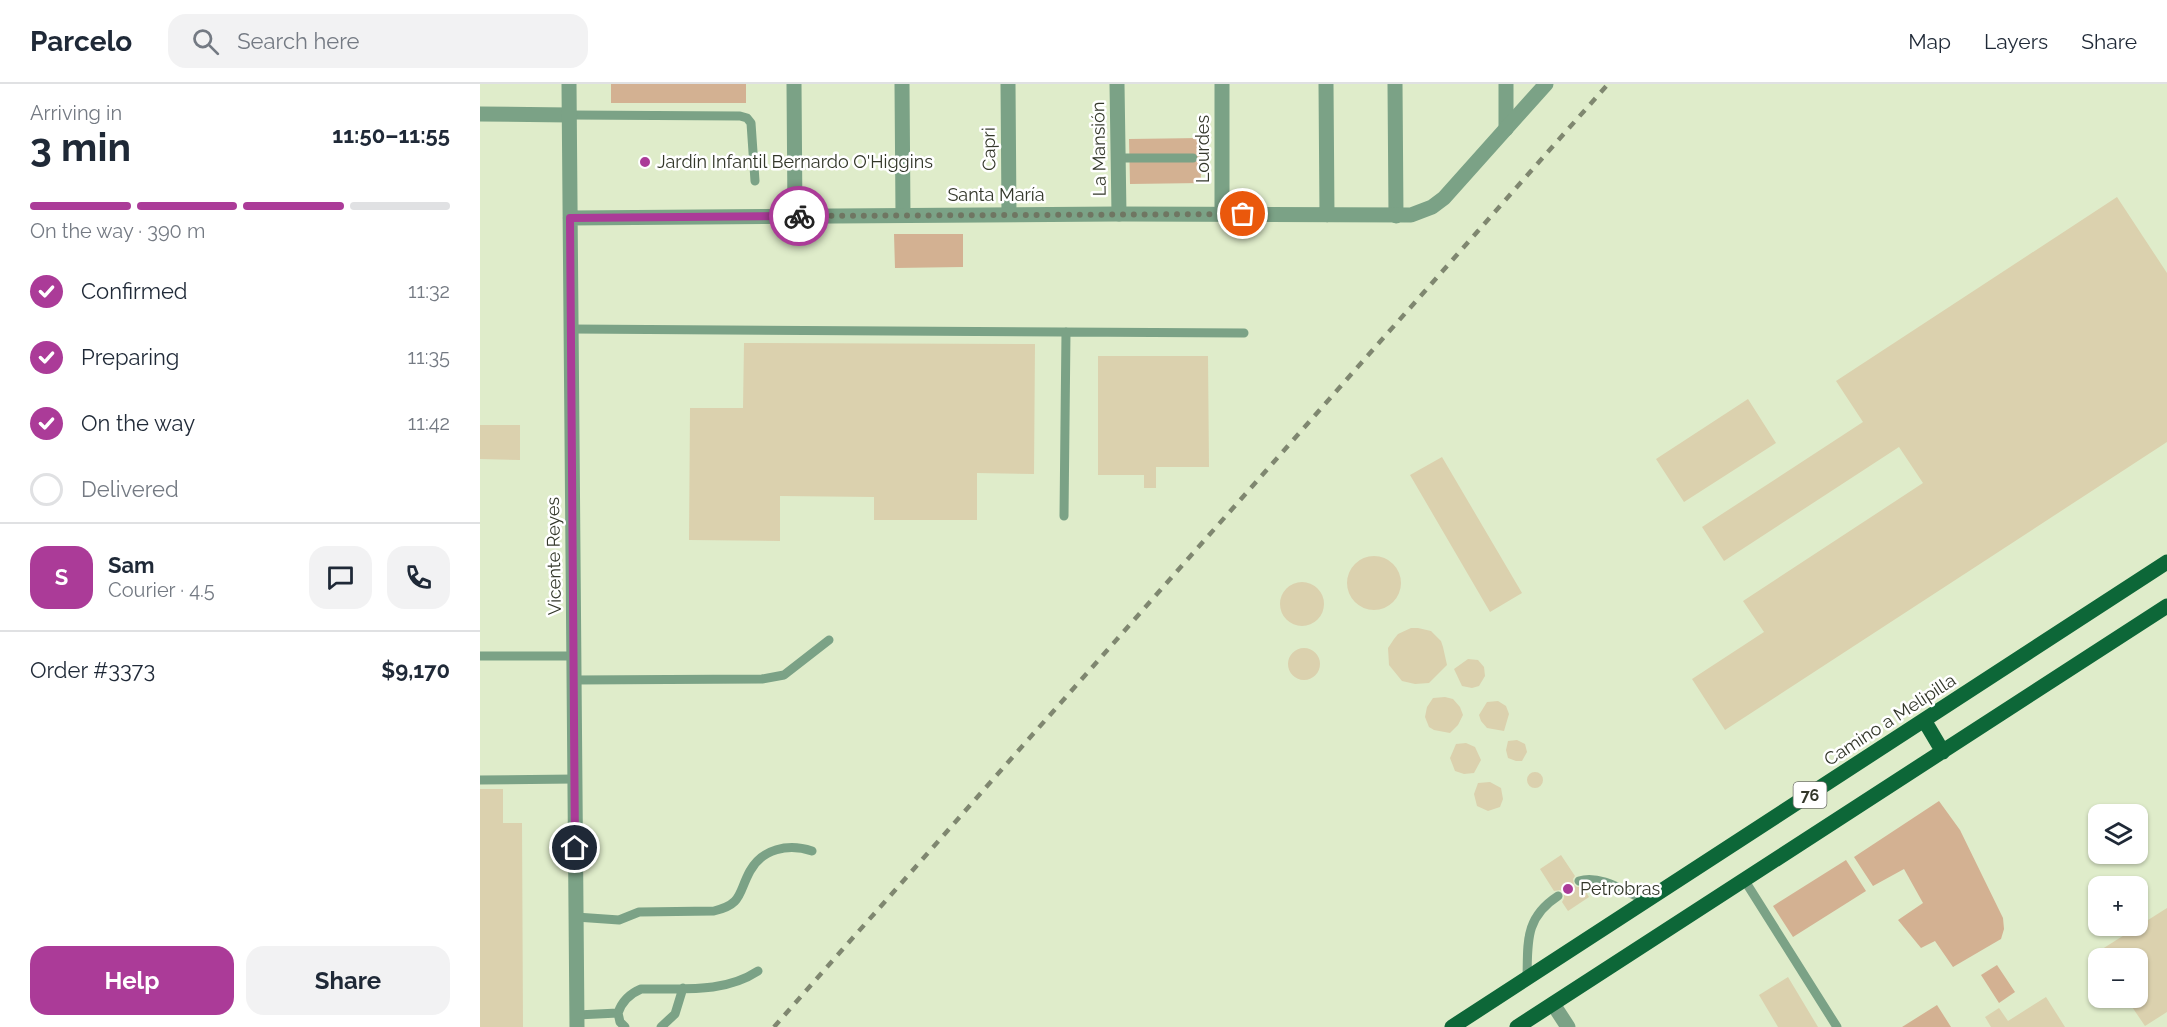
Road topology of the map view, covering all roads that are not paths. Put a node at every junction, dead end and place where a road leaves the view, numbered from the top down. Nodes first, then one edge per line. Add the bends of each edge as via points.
1 (569, 84) edge
2 (794, 84) edge
3 (902, 84) edge
4 (1008, 84) edge
5 (1118, 84) edge
6 (1222, 84) edge
7 (1326, 84) edge
8 (1395, 84) edge
9 (1506, 84) edge
10 (1546, 84) edge
11 (480, 114) edge
12 (570, 115) junction
13 (1506, 129) junction
14 (1118, 158) junction
15 (1193, 158) dead end
16 (755, 181) dead end
17 (1222, 213) junction
18 (1009, 214) junction
19 (1119, 214) junction
20 (903, 215) junction
21 (1327, 215) junction
22 (795, 216) junction
23 (1396, 216) junction
24 (570, 218) junction
25 (571, 329) junction
26 (1066, 332) junction
27 (1244, 333) dead end
28 (1064, 516) dead end
29 (2167, 562) edge
30 (2167, 606) edge
31 (829, 640) dead end
32 (480, 656) edge
33 (575, 656) junction
34 (575, 680) junction
35 (1924, 720) junction
36 (1943, 752) junction
37 (480, 780) edge
38 (575, 780) junction
39 (812, 851) dead end
40 (1579, 881) dead end
41 (1745, 881) junction
42 (1558, 896) dead end
43 (1647, 901) junction
44 (576, 917) junction
45 (758, 971) dead end
46 (1527, 979) junction
47 (683, 988) junction
48 (1553, 1004) junction
49 (618, 1013) junction
50 (577, 1021) edge
51 (625, 1027) edge
52 (661, 1027) edge
53 (1452, 1027) edge
54 (1517, 1027) edge
55 (1568, 1027) edge
56 (1836, 1027) edge

1 - 12 street, Vicente Reyes
2 - 22 street
3 - 20 street
4 - 18 street, Capri
5 - 14 street, La Mansión
6 - 17 street, Lourdes
7 - 21 street
8 - 23 street
9 - 13 street
10 - 13 street
11 - 12 street
12 - 16 lane via 747,118 751,123
12 - 24 street, Vicente Reyes
13 - 23 street, Santa María via 1444,198 1432,207
14 - 15 lane
14 - 19 street, La Mansión
17 - 19 street, Santa María
17 - 21 street, Santa María
18 - 19 street, Santa María
18 - 20 street, Santa María
20 - 22 street, Santa María
21 - 23 street, Santa María
22 - 24 street, Santa María
24 - 25 street, Vicente Reyes
25 - 26 lane
25 - 33 street, Vicente Reyes
26 - 27 lane
26 - 28 lane
29 - 35 main road, Camino a Melipilla / 76
30 - 36 main road, 76
31 - 34 lane via 784,675 762,679
32 - 33 lane
33 - 34 street, Vicente Reyes
34 - 38 street, Vicente Reyes
35 - 36 main road
35 - 43 main road, Camino a Melipilla / 76
36 - 41 main road, 76
37 - 38 lane
38 - 44 street, Vicente Reyes
39 - 44 lane via 782,848 764,856 750,870 736,900 723,909 639,912 619,920
40 - 43 lane via 1600,881
41 - 48 main road, 76
41 - 56 lane
42 - 46 lane via 1544,905 1531,925
43 - 46 main road, Camino a Melipilla / 76
44 - 50 street, Vicente Reyes
45 - 47 lane via 726,986
46 - 53 main road, Camino a Melipilla / 76
47 - 49 lane via 641,989 624,1000
47 - 52 lane via 675,1014
48 - 54 main road, 76
48 - 55 street
49 - 50 lane
49 - 51 lane

